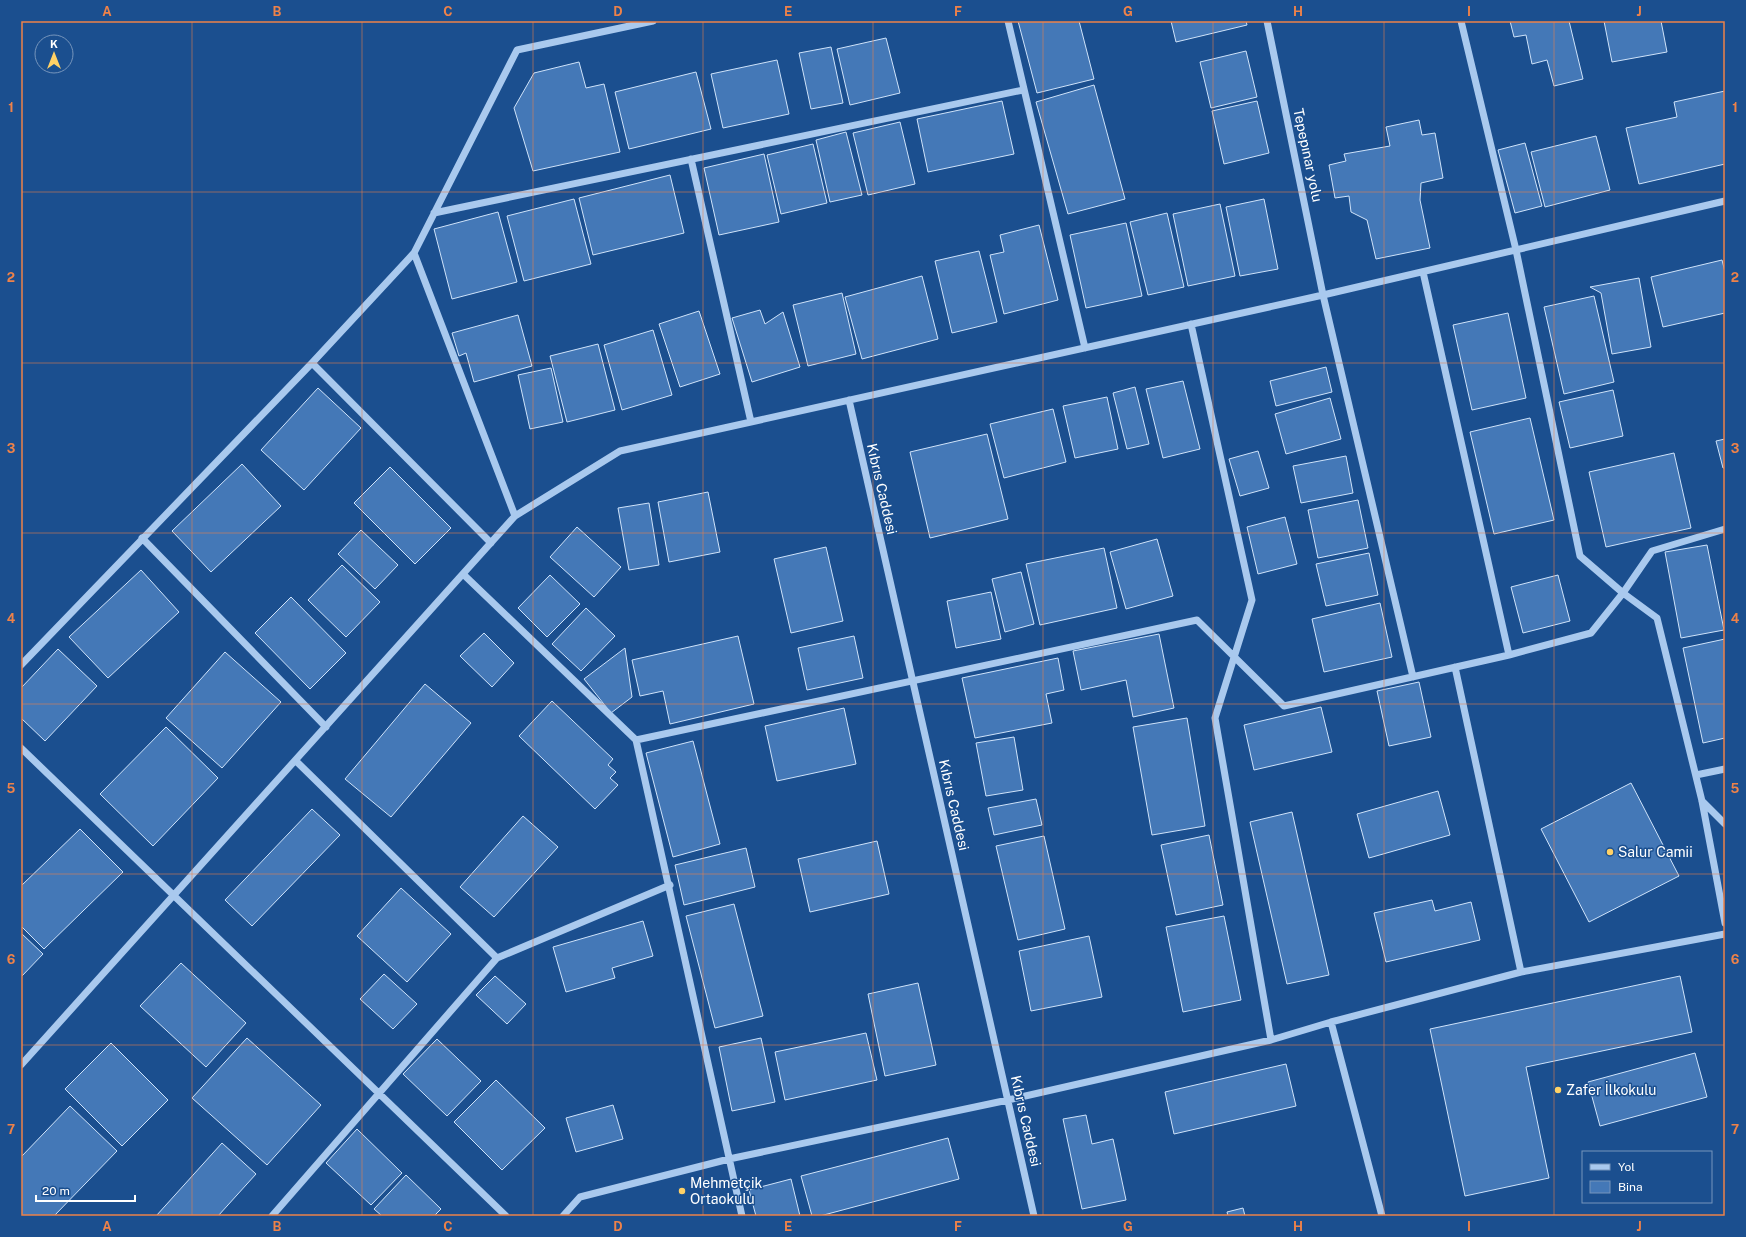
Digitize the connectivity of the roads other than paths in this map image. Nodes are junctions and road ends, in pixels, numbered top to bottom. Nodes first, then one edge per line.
1 (653, 21) edge
2 (1008, 21) edge
3 (1267, 21) edge
4 (1461, 21) edge
5 (1023, 90) junction
6 (691, 159) junction
7 (1725, 201) edge
8 (434, 213) junction
9 (1516, 250) junction
10 (414, 253) junction
11 (1423, 272) junction
12 (1323, 295) junction
13 (1191, 324) junction
14 (1085, 348) junction
15 (312, 363) junction
16 (849, 400) junction
17 (752, 422) junction
18 (515, 516) junction
19 (1725, 528) edge
20 (142, 538) junction
21 (491, 543) junction
22 (463, 574) junction
23 (1623, 593) junction
24 (1509, 655) junction
25 (1234, 656) junction
26 (21, 664) edge
27 (1455, 667) junction
28 (1412, 677) junction
29 (913, 682) junction
30 (326, 727) junction
31 (636, 740) junction
32 (21, 748) edge
33 (296, 761) junction
34 (1725, 769) edge
35 (1696, 775) junction
36 (1702, 801) junction
37 (1725, 824) edge
38 (670, 885) junction
39 (173, 897) junction
40 (1725, 923) edge
41 (1725, 934) edge
42 (497, 958) junction
43 (1521, 972) junction
44 (1331, 1022) junction
45 (1271, 1040) junction
46 (21, 1065) edge
47 (379, 1092) junction
48 (1008, 1100) junction
49 (729, 1159) junction
50 (272, 1216) edge
51 (506, 1216) edge
52 (563, 1216) edge
53 (742, 1216) edge
54 (1034, 1216) edge
55 (1382, 1216) edge

1 - 8 street
2 - 5 street
3 - 12 street, Tepepınar yolu
4 - 9 street
5 - 6 street
5 - 14 street
6 - 8 street
6 - 17 street
7 - 9 street
8 - 10 street
9 - 11 street
9 - 23 street
10 - 15 street
10 - 18 street
11 - 12 street
11 - 24 street
12 - 13 street
12 - 28 street, Tepepınar yolu
13 - 14 street
13 - 25 street
14 - 16 street
15 - 20 street
15 - 21 street
16 - 17 street
16 - 29 street, Kıbrıs Caddesi
17 - 18 street
18 - 21 street
19 - 23 street
20 - 26 street
20 - 30 street
21 - 22 street
22 - 30 street
22 - 31 street
23 - 24 street
23 - 35 street
24 - 27 street
25 - 28 street
25 - 29 street
25 - 45 street
27 - 28 street
27 - 43 street
29 - 31 street
29 - 48 street, Kıbrıs Caddesi
30 - 33 street
31 - 38 street
32 - 39 street
33 - 39 street
33 - 42 street
34 - 35 street
35 - 36 street
36 - 37 street
36 - 40 street
38 - 42 street
38 - 49 street
39 - 46 street
39 - 47 street
41 - 43 street
42 - 47 street
43 - 44 street
44 - 45 street
44 - 55 street
45 - 48 street
47 - 50 street
47 - 51 street
48 - 49 street
48 - 54 street, Kıbrıs Caddesi
49 - 52 street
49 - 53 street

